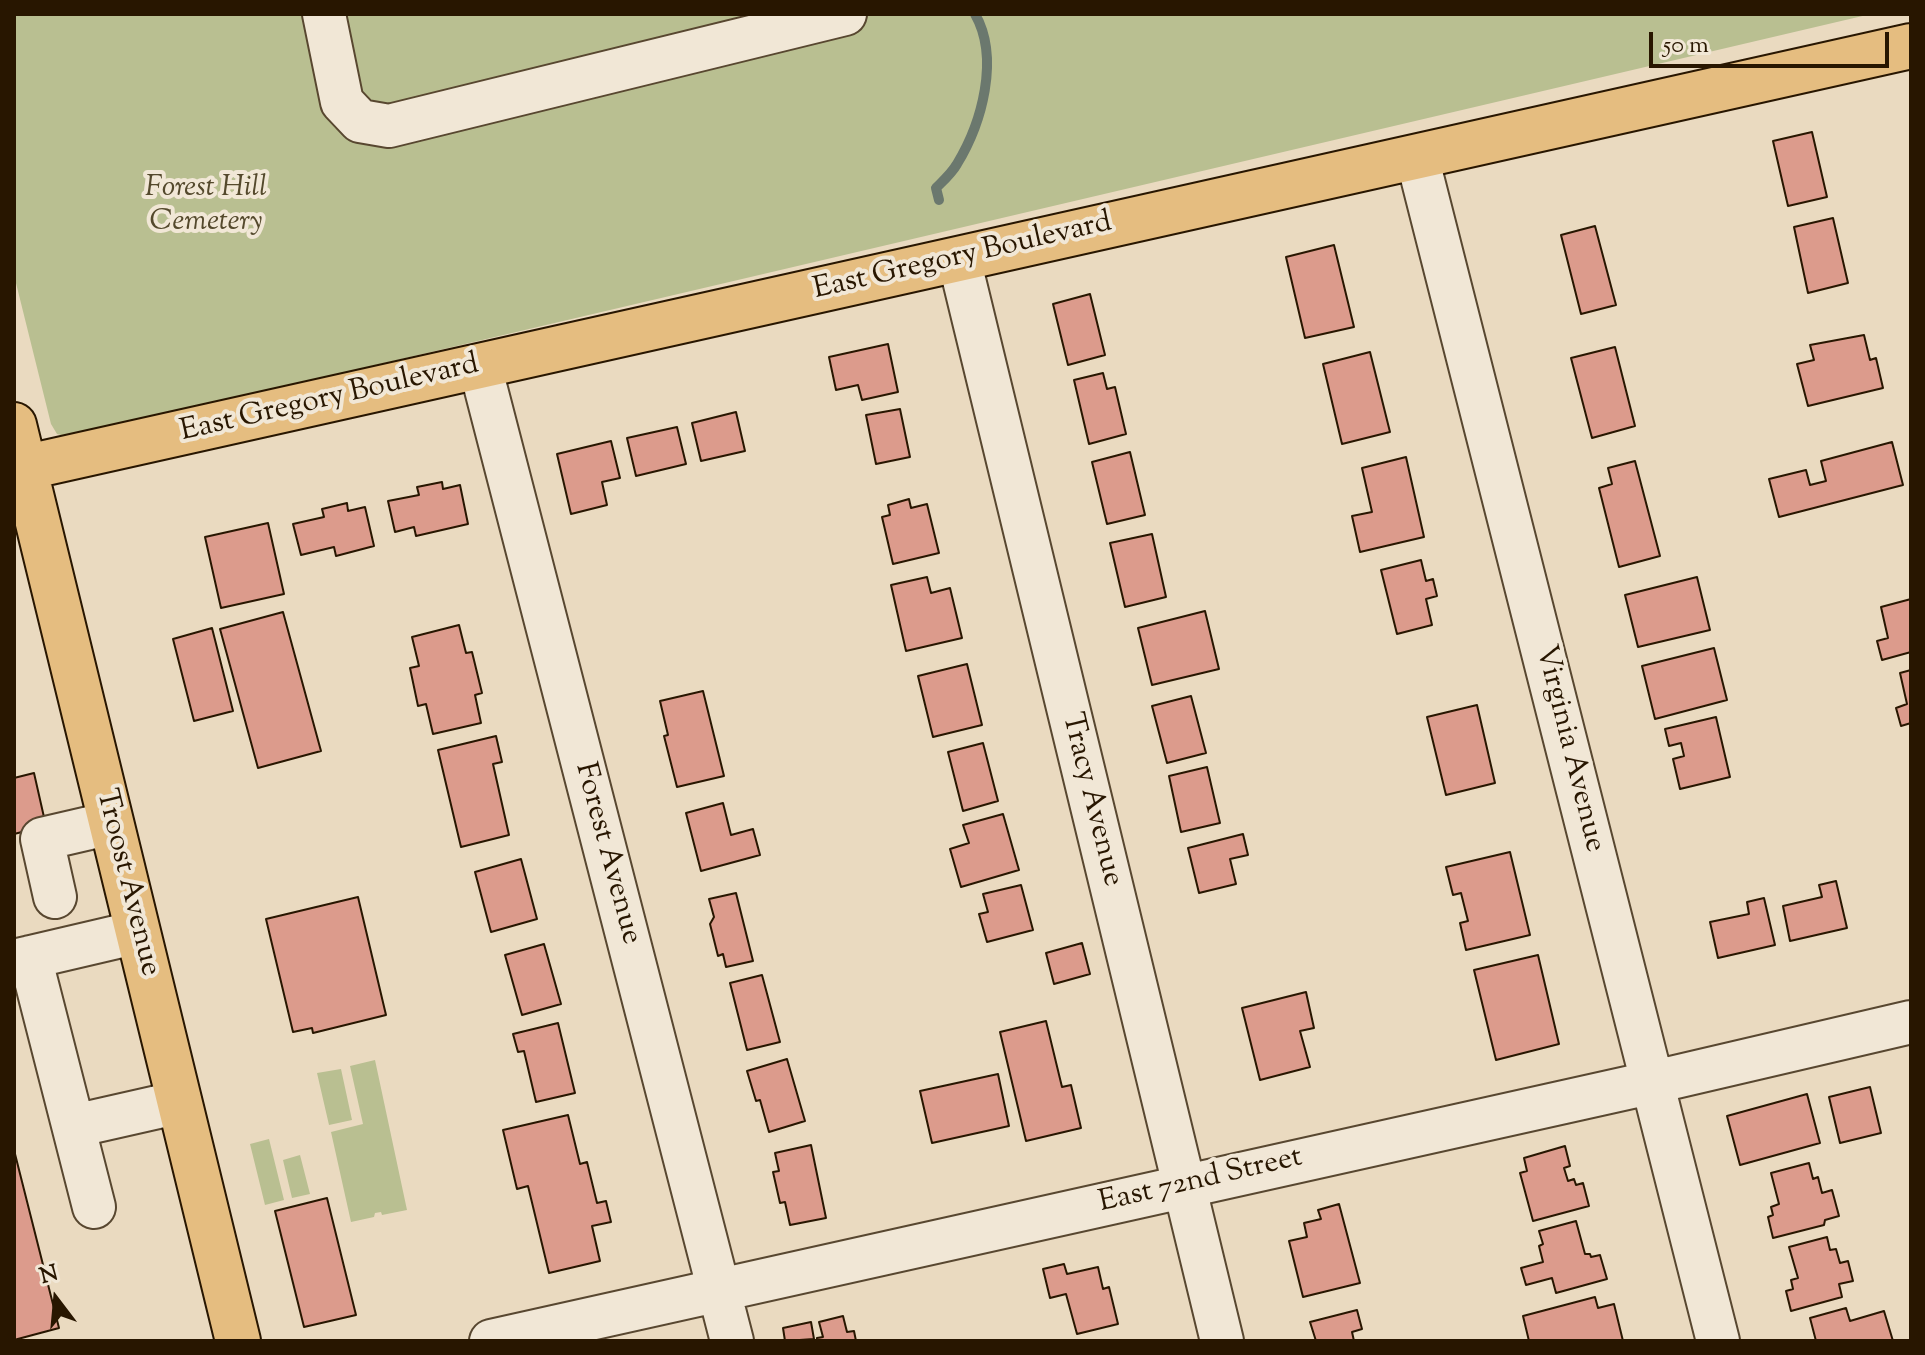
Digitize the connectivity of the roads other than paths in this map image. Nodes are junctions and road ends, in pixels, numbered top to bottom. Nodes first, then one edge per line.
1 (324, 14) edge
2 (845, 14) edge
3 (1909, 53) edge
4 (1417, 157) junction
5 (959, 259) junction
6 (480, 366) junction
7 (14, 425) edge
8 (19, 469) edge
9 (111, 823) junction
10 (28, 843) edge
11 (55, 897) dead end
12 (138, 932) junction
13 (22, 959) edge
14 (1911, 1022) edge
15 (1654, 1082) junction
16 (180, 1102) junction
17 (74, 1126) junction
18 (1184, 1186) junction
19 (94, 1207) dead end
20 (719, 1290) junction
21 (238, 1341) edge
22 (491, 1341) edge
23 (732, 1341) edge
24 (1222, 1341) edge
25 (1718, 1341) edge

1 - 2 street
3 - 4 main road, East Gregory Boulevard
4 - 5 main road, East Gregory Boulevard
4 - 15 street, Virginia Avenue
5 - 6 main road, East Gregory Boulevard
5 - 18 street, Tracy Avenue
6 - 8 main road, East Gregory Boulevard
6 - 20 street, Forest Avenue
7 - 8 main road, Troost Avenue
8 - 9 main road, Troost Avenue
9 - 10 street
9 - 12 main road, Troost Avenue
10 - 11 street
12 - 13 street
12 - 16 main road, Troost Avenue
13 - 17 street
14 - 15 street, East 72nd Street
15 - 18 street, East 72nd Street
15 - 25 street, Virginia Avenue
16 - 17 street
16 - 21 main road, Troost Avenue
17 - 19 street
18 - 20 street, East 72nd Street
18 - 24 street, Tracy Avenue
20 - 22 street, East 72nd Street
20 - 23 street, Forest Avenue

